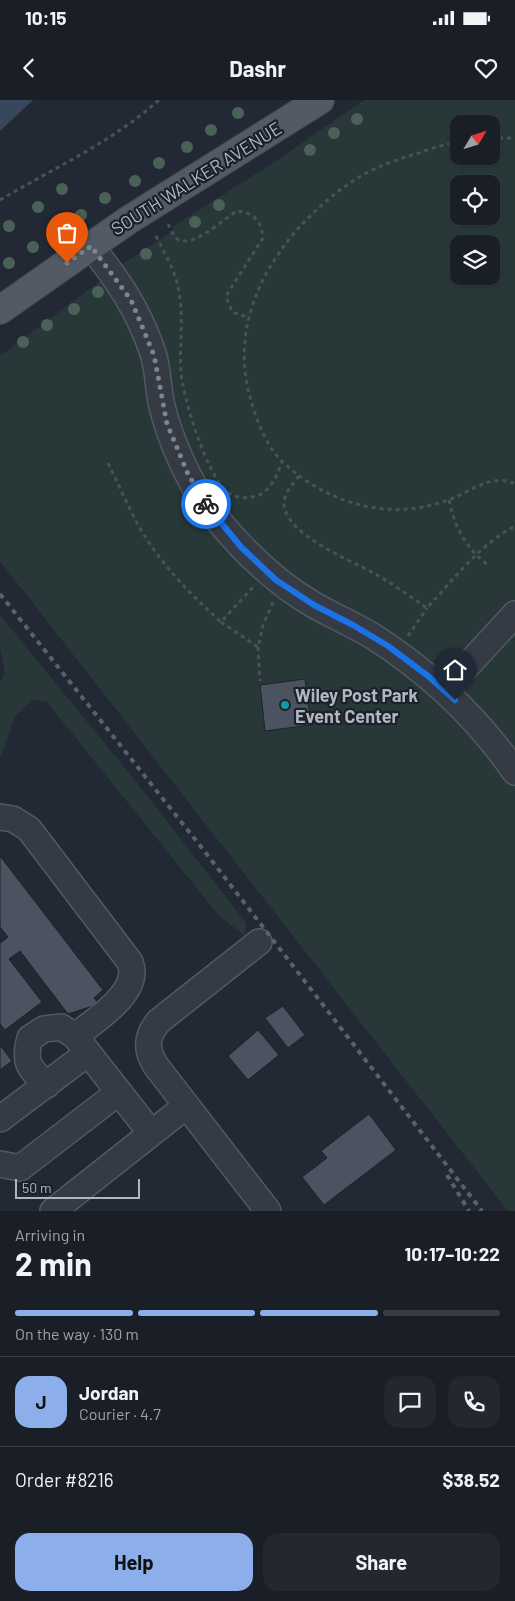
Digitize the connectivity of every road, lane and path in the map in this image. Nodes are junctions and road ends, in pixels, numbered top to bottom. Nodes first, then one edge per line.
1 (159, 100) edge
2 (320, 100) edge
3 (500, 138) edge
4 (515, 138) edge
5 (450, 143) edge
6 (0, 200) edge
7 (168, 224) dead end
8 (156, 236) dead end
9 (91, 246) junction
10 (0, 310) edge
11 (247, 317) junction
12 (282, 462) junction
13 (299, 476) junction
14 (515, 484) edge
15 (449, 500) junction
16 (515, 526) edge
17 (476, 555) junction
18 (489, 566) dead end
19 (279, 593) dead end
20 (515, 614) edge
21 (220, 622) dead end
22 (258, 647) junction
23 (260, 681) dead end
24 (445, 690) junction
25 (515, 772) edge
26 (0, 817) edge
27 (259, 942) dead end
28 (82, 1045) junction
29 (47, 1085) junction
30 (119, 1092) junction
31 (186, 1106) junction
32 (0, 1119) edge
33 (151, 1133) junction
34 (0, 1164) edge
35 (53, 1211) edge
36 (268, 1211) edge

1 - 6 path
2 - 9 main road, SOUTH WALKER AVENUE
3 - 4 path
5 - 11 path
7 - 11 path
8 - 12 path
9 - 10 main road, SOUTH WALKER AVENUE
9 - 24 street
11 - 12 path
12 - 13 path
13 - 15 path
13 - 17 path
14 - 15 path
15 - 17 path
16 - 17 path
17 - 18 path
19 - 22 path
20 - 24 street
21 - 22 path
22 - 23 path
24 - 25 street
26 - 28 street
27 - 31 street
28 - 29 street
28 - 29 street
28 - 30 street
29 - 32 street
30 - 33 street
30 - 34 street
31 - 33 street
31 - 36 street
33 - 35 street

